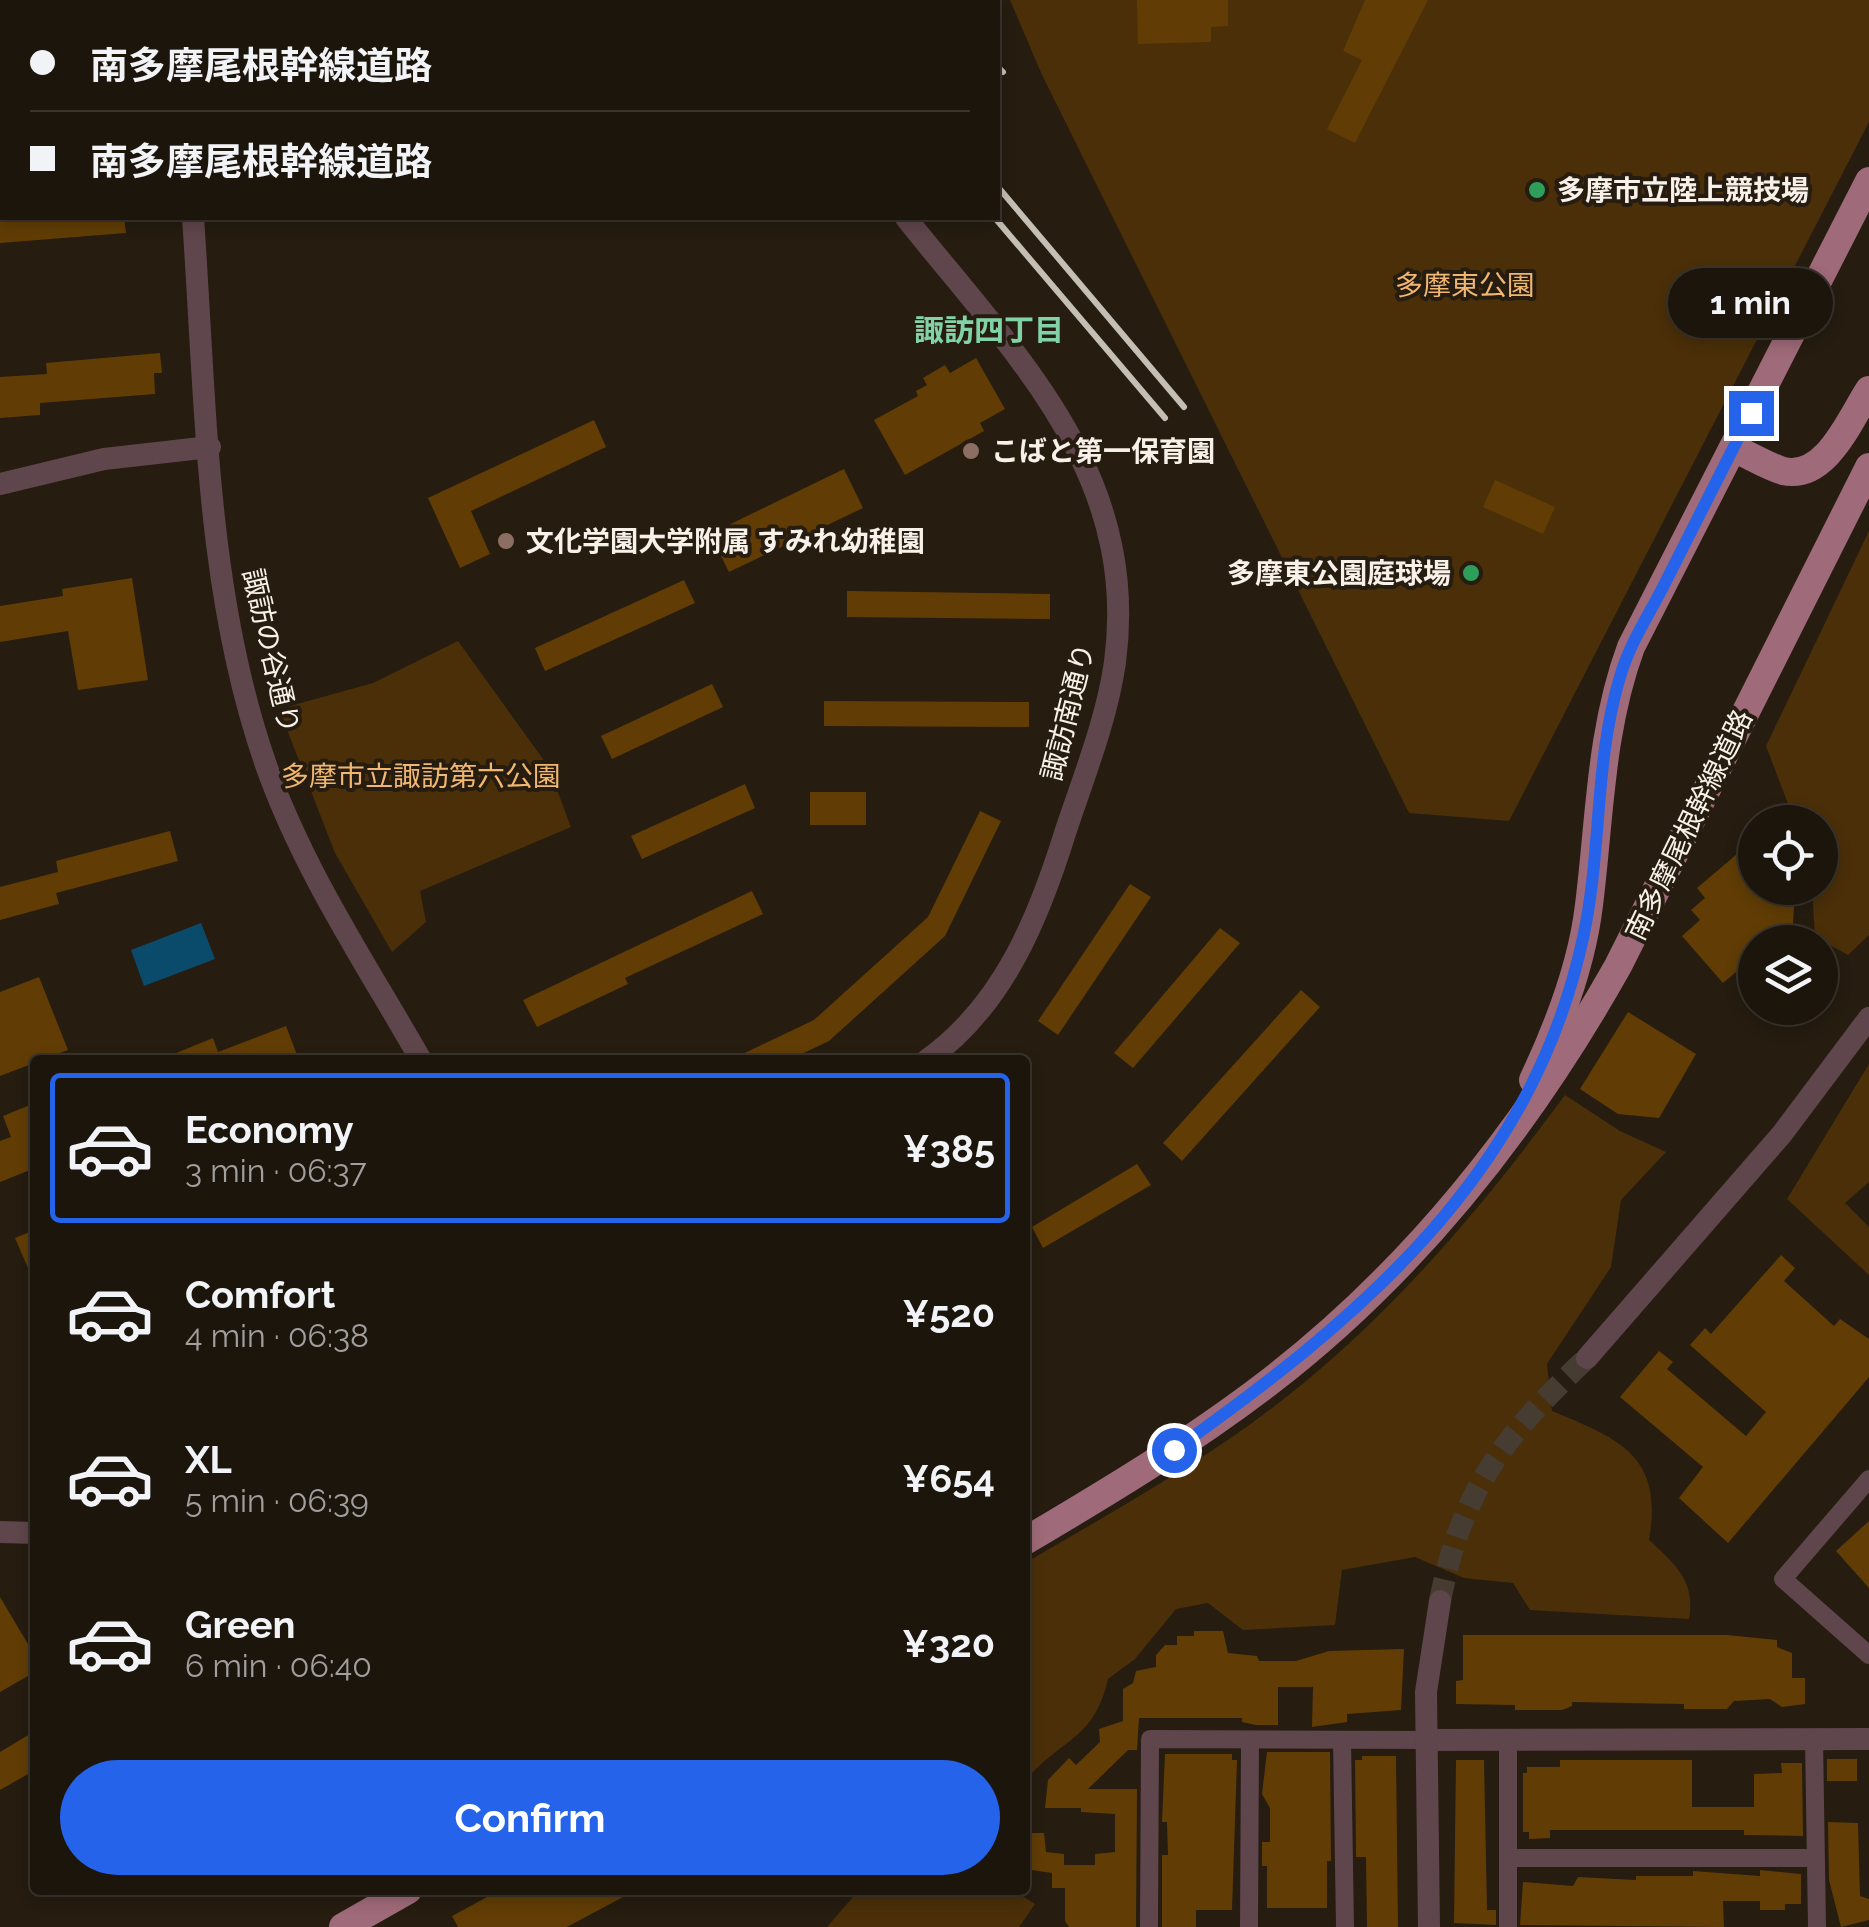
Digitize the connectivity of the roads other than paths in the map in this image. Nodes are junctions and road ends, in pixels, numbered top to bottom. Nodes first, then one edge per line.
1 (1869, 181) edge
2 (192, 220) edge
3 (908, 220) edge
4 (1869, 390) edge
5 (210, 447) junction
6 (1733, 448) junction
7 (1869, 467) edge
8 (0, 484) edge
9 (1869, 1018) edge
10 (418, 1055) edge
11 (932, 1055) edge
12 (1485, 1169) junction
13 (1587, 1358) tunnel mouth
14 (1869, 1480) edge
15 (0, 1532) edge
16 (30, 1533) edge
17 (1030, 1537) edge
18 (1440, 1601) tunnel mouth
19 (1869, 1655) edge
20 (1814, 1739) junction
21 (1869, 1739) edge
22 (1250, 1740) junction
23 (1342, 1740) junction
24 (1425, 1740) junction
25 (1508, 1741) junction
26 (1508, 1858) junction
27 (1813, 1858) junction
28 (399, 1895) edge
29 (343, 1927) edge
30 (1149, 1927) edge
31 (1249, 1927) edge
32 (1344, 1927) edge
33 (1428, 1927) edge
34 (1508, 1927) edge
35 (1817, 1927) edge

1 - 6 main road, 南多摩尾根幹線道路
2 - 5 street, 諏訪の谷通り
3 - 11 street, 諏訪南通り
4 - 6 main road
5 - 8 street
5 - 10 street, 諏訪の谷通り
6 - 12 main road, 南多摩尾根幹線道路
7 - 12 main road, 南多摩尾根幹線道路
9 - 13 street
12 - 17 main road, 南多摩尾根幹線道路
14 - 19 street
15 - 16 street
18 - 24 street
20 - 21 street
20 - 25 street
20 - 27 street
22 - 23 street
22 - 30 street
22 - 31 street
23 - 24 street
23 - 32 street
24 - 25 street
24 - 33 street
25 - 26 street
26 - 27 street
26 - 34 street
27 - 35 street
28 - 29 main road

